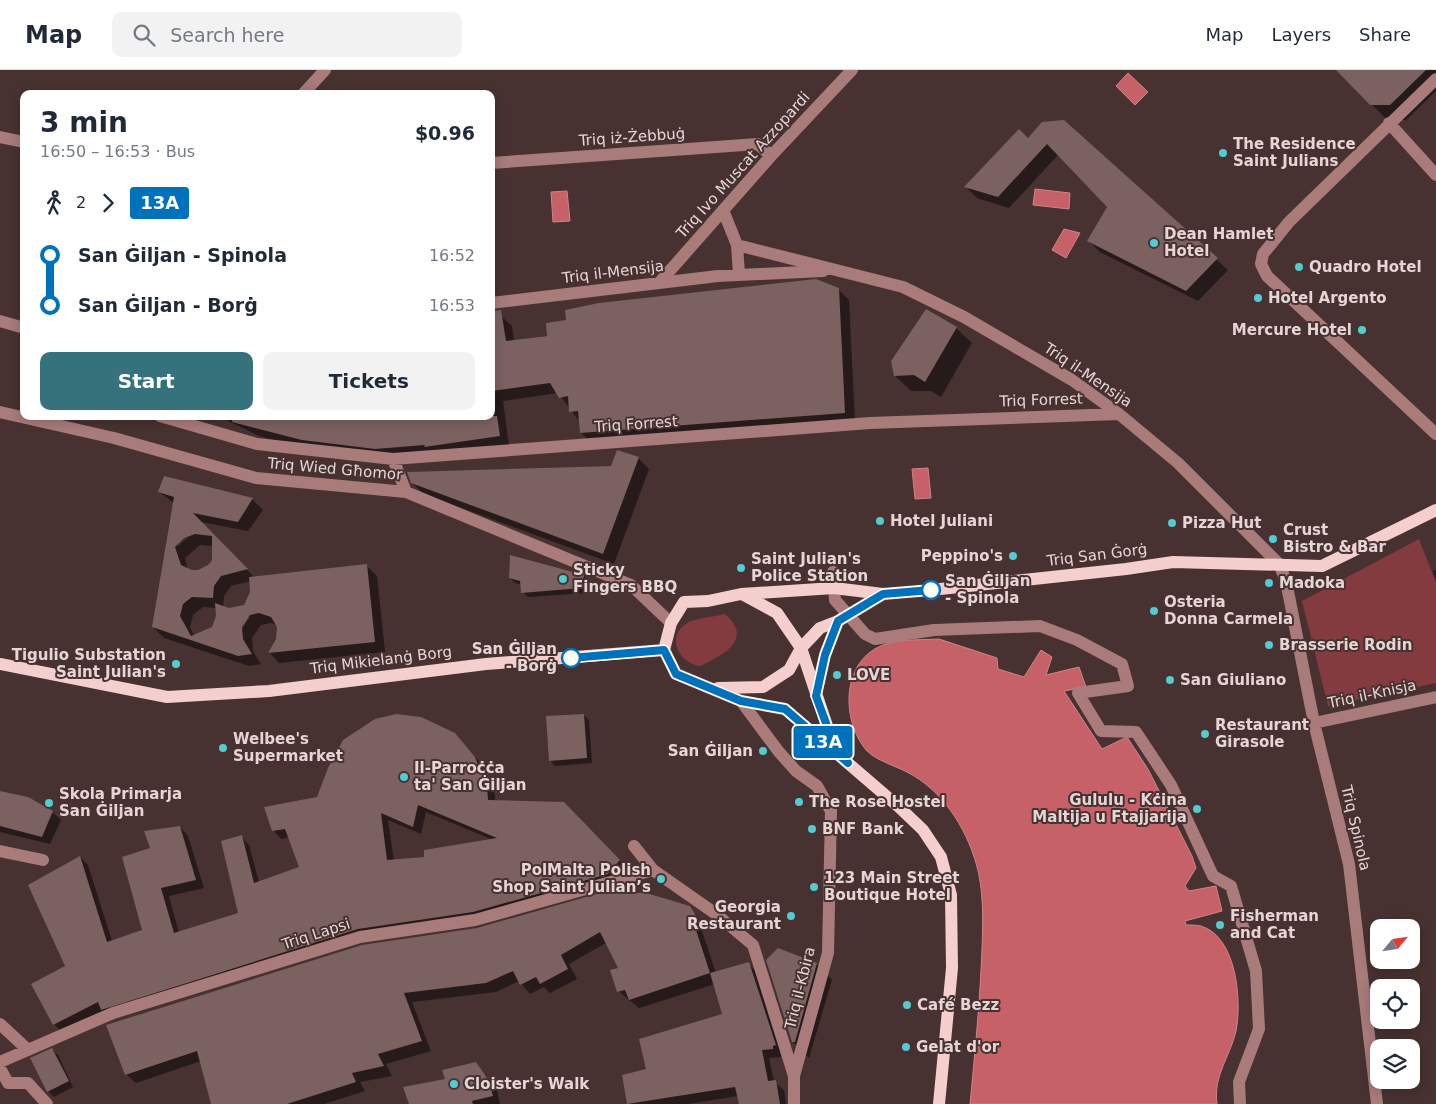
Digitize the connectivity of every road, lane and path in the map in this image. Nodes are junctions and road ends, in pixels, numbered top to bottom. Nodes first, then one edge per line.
1 (325, 70) edge
2 (852, 70) edge
3 (1436, 79) edge
4 (306, 90) edge
5 (1389, 123) junction
6 (0, 137) edge
7 (20, 141) edge
8 (771, 156) junction
9 (495, 163) edge
10 (1436, 175) edge
11 (724, 210) junction
12 (737, 245) junction
13 (840, 271) junction
14 (739, 274) junction
15 (659, 283) junction
16 (495, 303) edge
17 (0, 322) edge
18 (20, 327) edge
19 (0, 412) edge
20 (1119, 414) junction
21 (20, 417) edge
22 (35, 420) edge
23 (174, 420) edge
24 (1436, 434) edge
25 (393, 459) junction
26 (406, 492) junction
27 (1436, 510) edge
28 (1279, 564) junction
29 (833, 572) dead end
30 (834, 588) junction
31 (741, 594) junction
32 (883, 594) junction
33 (843, 618) junction
34 (671, 623) junction
35 (801, 648) junction
36 (664, 650) junction
37 (0, 664) edge
38 (715, 688) junction
39 (816, 696) junction
40 (1436, 697) edge
41 (741, 701) junction
42 (1314, 723) junction
43 (848, 763) junction
44 (634, 846) dead end
45 (0, 851) edge
46 (43, 860) dead end
47 (653, 870) junction
48 (0, 1024) edge
49 (28, 1050) junction
50 (0, 1062) edge
51 (0, 1068) edge
52 (794, 1076) junction
53 (47, 1104) edge
54 (794, 1104) edge
55 (939, 1104) edge
56 (1240, 1104) edge
57 (1377, 1104) edge

1 - 4 street
2 - 8 street, Triq Ivo Muscat Azzopardi
3 - 5 street
5 - 10 street
5 - 24 street
6 - 7 street
8 - 9 street, Triq iż-Żebbuġ
8 - 11 street, Triq Ivo Muscat Azzopardi
11 - 12 street
11 - 15 street, Triq Ivo Muscat Azzopardi
12 - 13 street, Triq il-Mensija
12 - 14 street
13 - 14 street, Triq il-Mensija
13 - 20 street, Triq il-Mensija
14 - 15 street, Triq il-Mensija
15 - 16 street, Triq il-Mensija
17 - 18 street
19 - 21 street, Triq Wied Għomor
20 - 25 street, Triq Forrest
20 - 28 street, Triq il-Mensija
22 - 26 street, Triq Wied Għomor
23 - 25 street, Triq Forrest
25 - 26 street
26 - 34 street, Triq Wied Għomor
27 - 28 main road, Triq San Ġorġ
28 - 32 main road, Triq San Ġorġ
28 - 42 street, Triq Spinola
29 - 30 street
30 - 31 main road, Triq San Ġorġ
30 - 32 main road, Triq San Ġorġ
30 - 33 street
31 - 34 main road, Triq San Ġorġ
31 - 35 main road
32 - 33 main road
33 - 35 main road
33 - 39 main road
33 - 56 street
34 - 36 main road, Triq San Ġorġ
35 - 38 main road
35 - 39 main road
36 - 37 main road, Triq Mikielanġ Borg
36 - 38 main road
38 - 41 main road
39 - 43 main road
40 - 42 street, Triq il-Knisja
41 - 43 main road
41 - 52 street, Triq il-Kbira
42 - 57 street, Triq Spinola
43 - 55 main road
44 - 47 street
45 - 46 street
47 - 49 street, Triq Lapsi
47 - 52 street
48 - 49 street
49 - 50 street, Triq Lapsi
51 - 53 street
52 - 54 street, Triq il-Kbira

